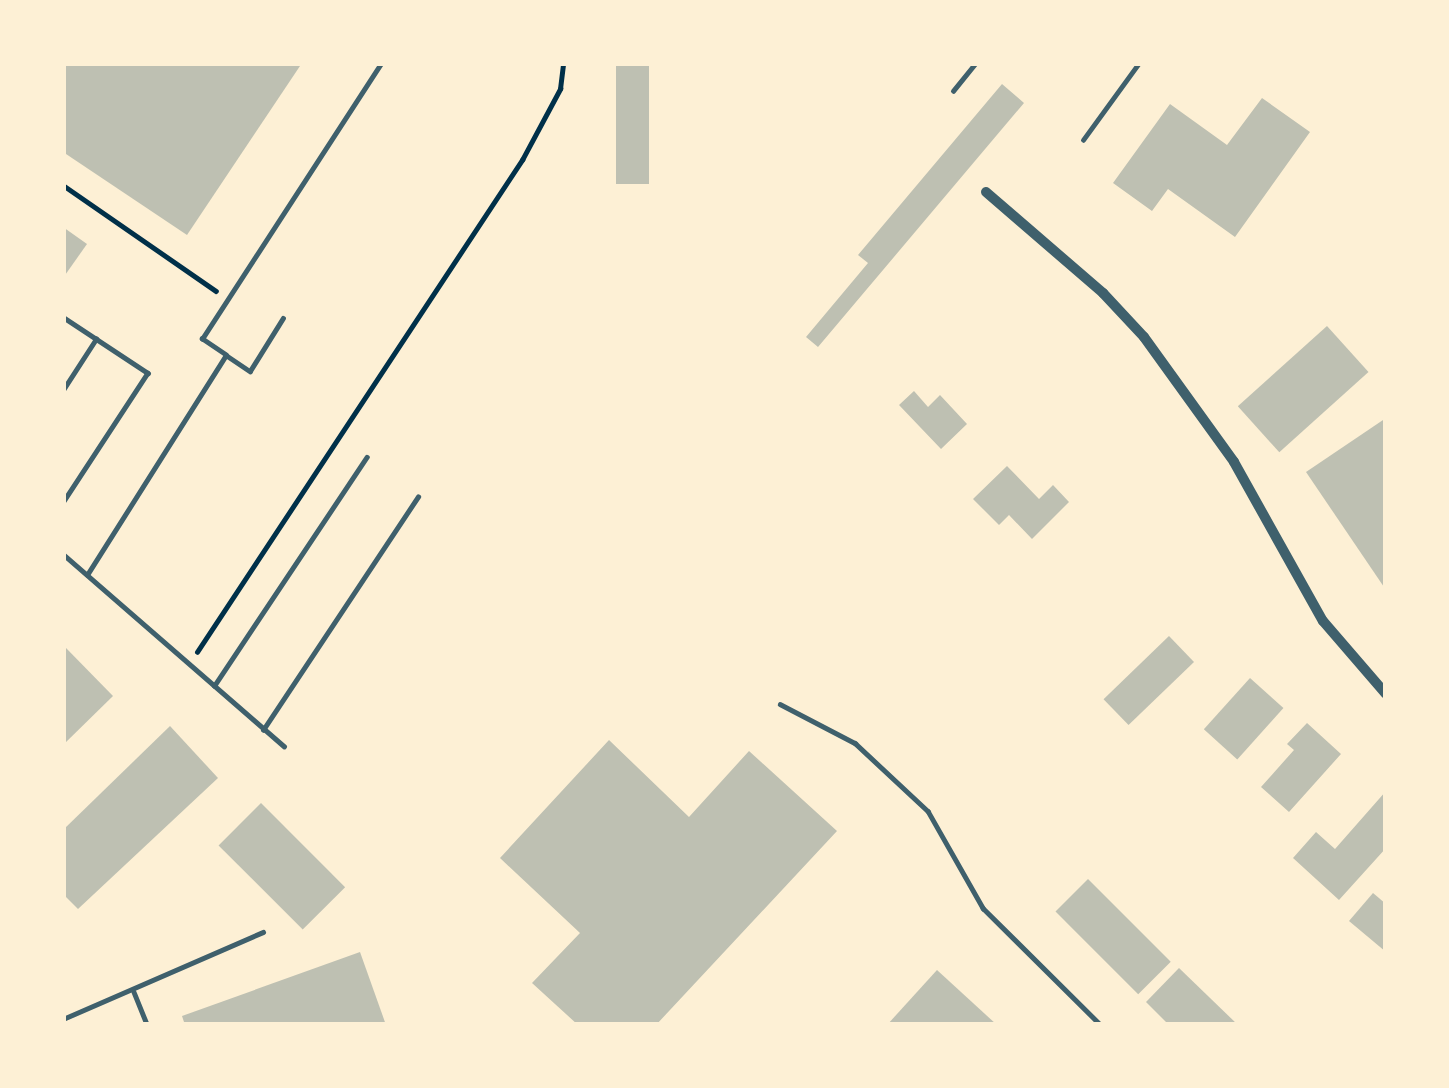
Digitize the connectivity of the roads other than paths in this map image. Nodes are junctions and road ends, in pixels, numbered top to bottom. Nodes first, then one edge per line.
1 (381, 63) edge
2 (976, 63) edge
3 (1139, 63) edge
4 (953, 91) dead end
5 (1083, 140) dead end
6 (986, 192) dead end
7 (63, 317) edge
8 (284, 318) dead end
9 (96, 339) junction
10 (226, 355) junction
11 (63, 390) edge
12 (367, 457) dead end
13 (418, 496) dead end
14 (63, 503) edge
15 (63, 554) edge
16 (87, 575) junction
17 (214, 686) junction
18 (1386, 694) edge
19 (780, 704) dead end
20 (263, 730) junction
21 (284, 746) dead end
22 (262, 932) dead end
23 (134, 992) junction
24 (63, 1019) edge
25 (147, 1025) edge
26 (1100, 1025) edge

1 - 10 lane
2 - 4 lane
3 - 5 lane
6 - 18 street
7 - 9 lane
8 - 10 lane
9 - 11 lane
9 - 14 lane
10 - 16 lane
12 - 17 lane
13 - 20 lane
15 - 16 lane
16 - 17 lane
17 - 20 lane
19 - 26 lane
20 - 21 lane
22 - 23 lane
23 - 24 lane
23 - 25 lane

